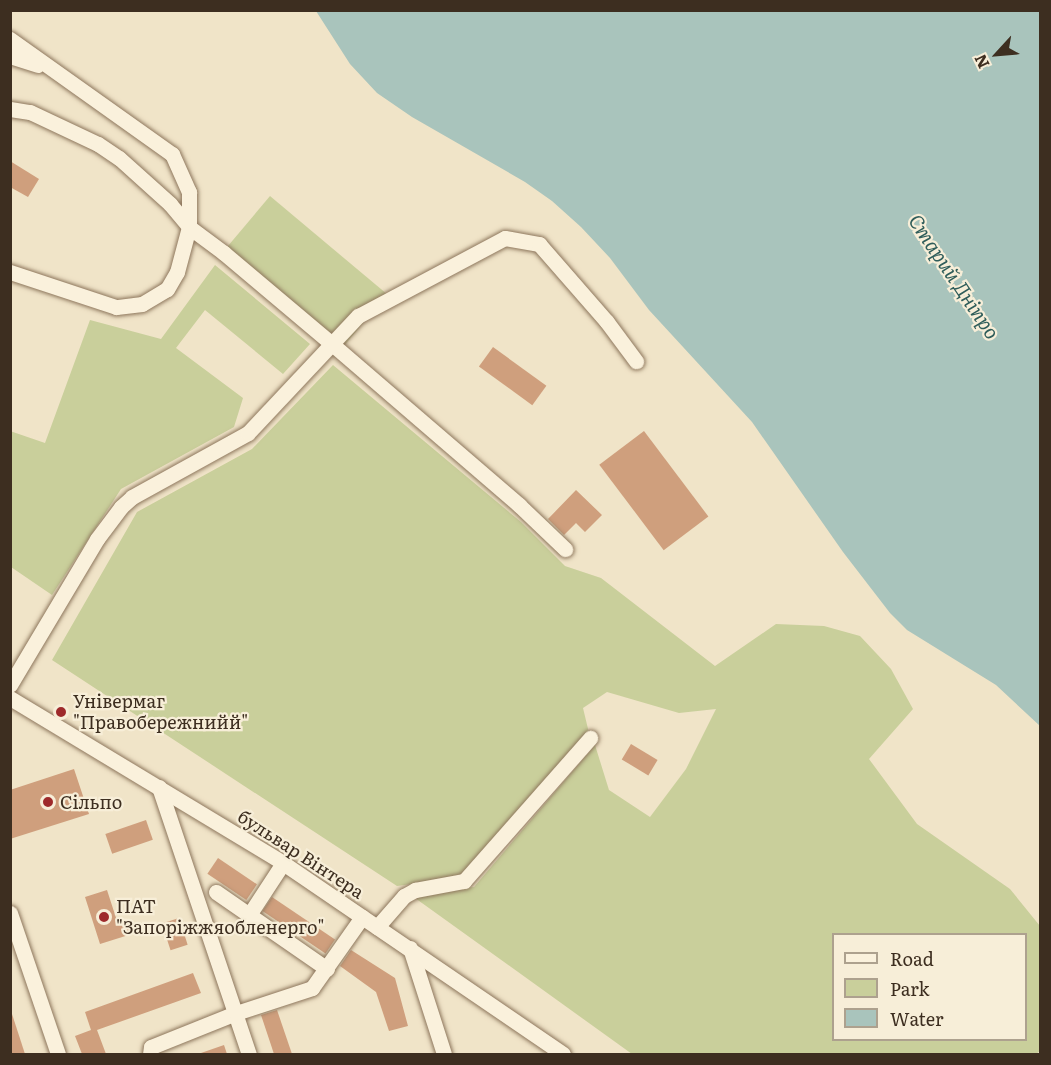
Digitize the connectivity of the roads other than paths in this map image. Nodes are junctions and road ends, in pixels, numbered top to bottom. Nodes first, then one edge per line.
1 (10, 39) edge
2 (10, 56) edge
3 (52, 69) junction
4 (10, 109) edge
5 (189, 227) junction
6 (10, 272) edge
7 (332, 344) junction
8 (636, 361) dead end
9 (565, 549) dead end
10 (10, 685) edge
11 (10, 698) edge
12 (590, 738) dead end
13 (159, 787) junction
14 (283, 863) junction
15 (216, 892) dead end
16 (10, 913) edge
17 (249, 915) junction
18 (362, 917) junction
19 (377, 927) junction
20 (410, 948) junction
21 (327, 969) junction
22 (236, 1013) junction
23 (58, 1054) edge
24 (150, 1054) edge
25 (249, 1054) edge
26 (444, 1054) edge
27 (563, 1054) edge

1 - 3 street
2 - 3 street
3 - 5 street
4 - 5 street
5 - 6 street
5 - 7 street
7 - 8 street
7 - 9 street
7 - 10 street
11 - 13 street, бульвар Вінтера
12 - 19 street
13 - 14 street, бульвар Вінтера
13 - 22 street
14 - 17 street
14 - 18 street, бульвар Вінтера
15 - 17 street
16 - 23 street
17 - 21 street
18 - 19 street, бульвар Вінтера
18 - 21 street
19 - 20 street, бульвар Вінтера
20 - 26 street
20 - 27 street, бульвар Вінтера
21 - 22 street
22 - 24 street
22 - 25 street

